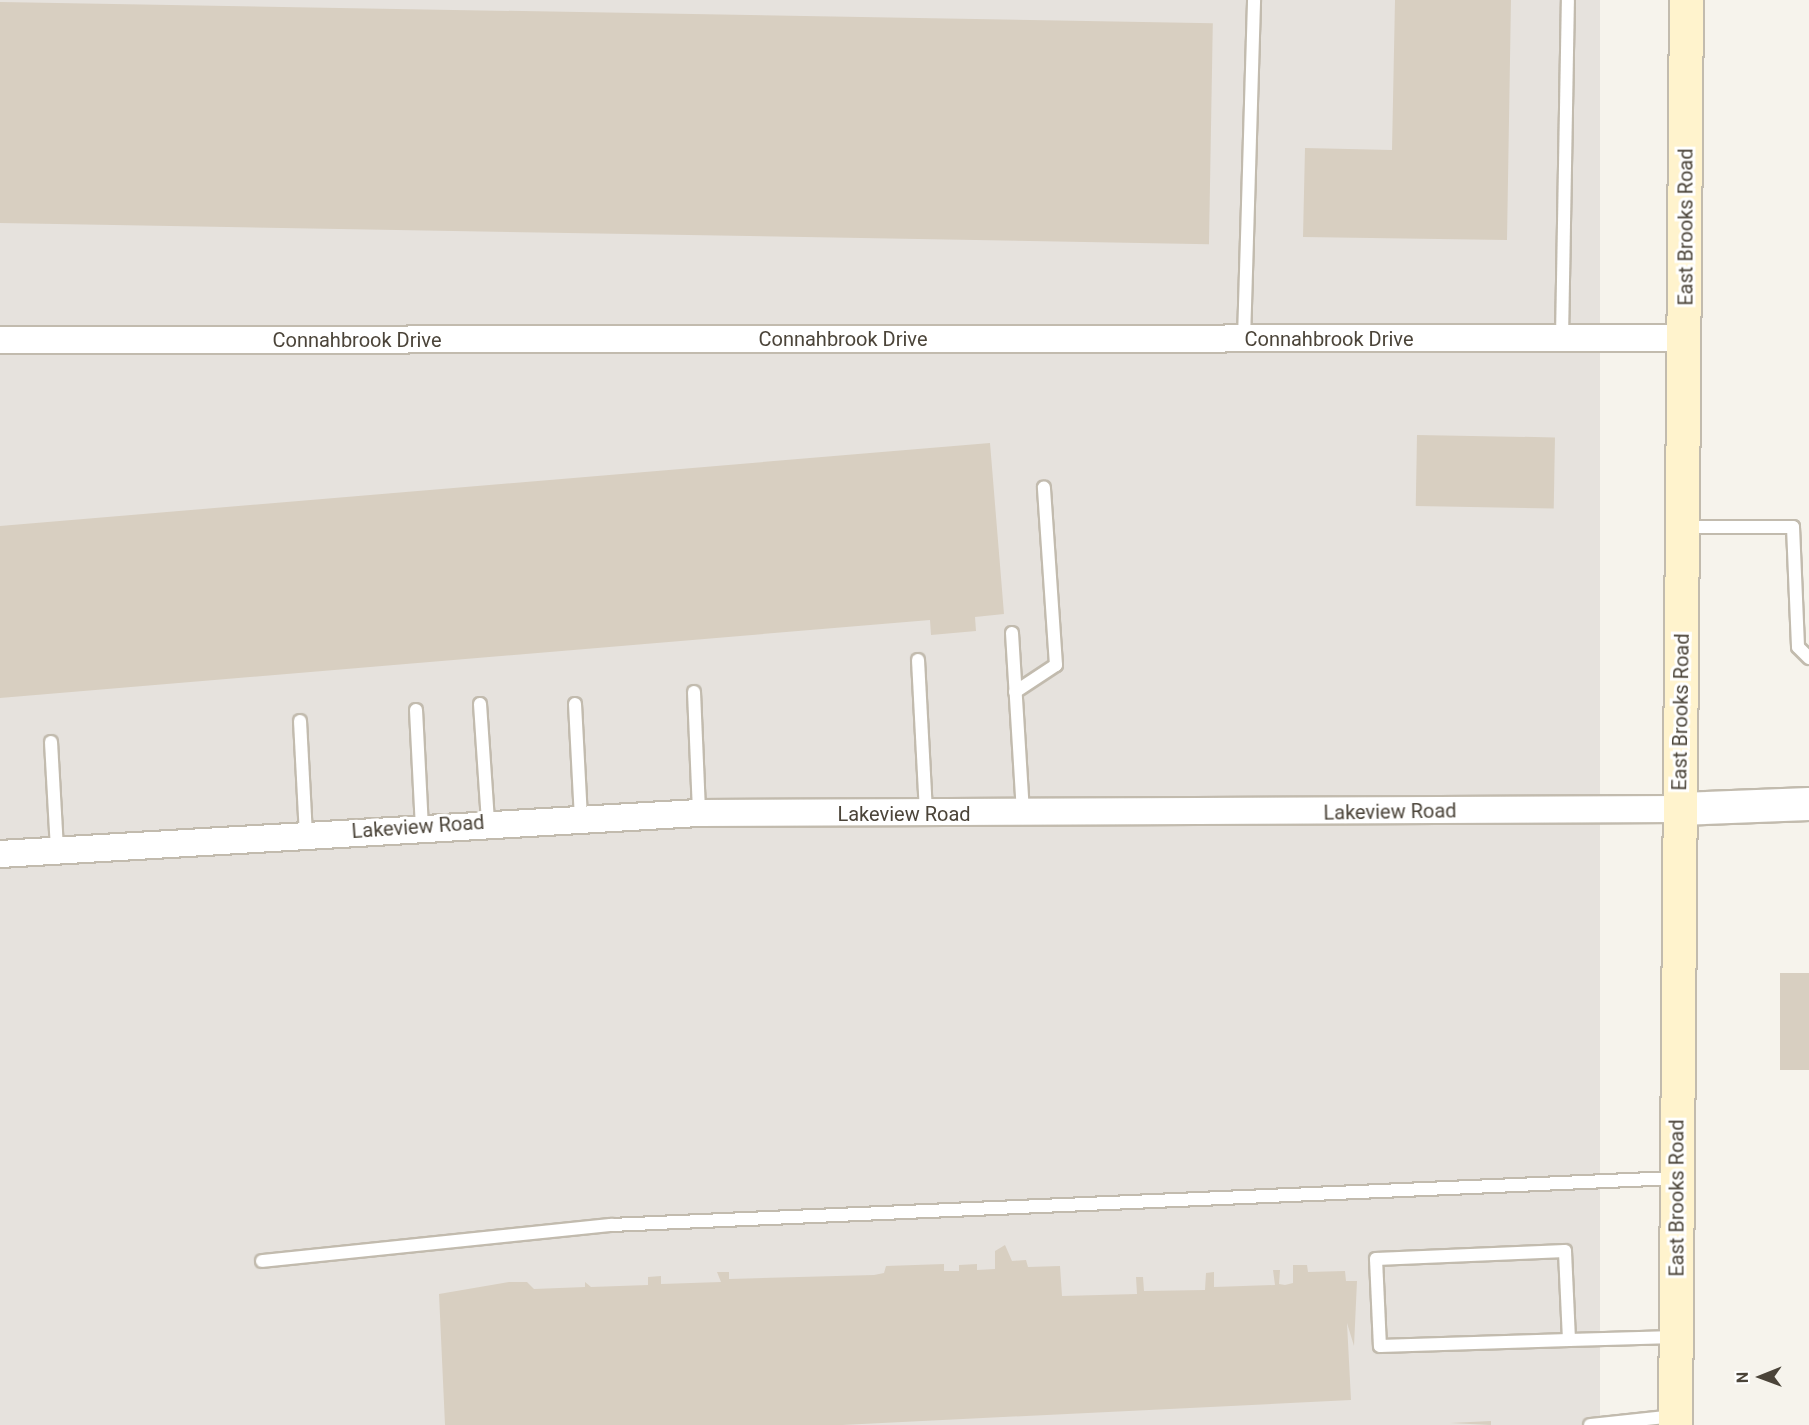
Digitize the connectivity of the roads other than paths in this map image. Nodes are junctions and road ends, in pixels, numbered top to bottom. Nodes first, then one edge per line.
1 (1254, 0) edge
2 (1568, 0) edge
3 (1686, 0) edge
4 (1562, 338) junction
5 (1686, 338) junction
6 (1244, 339) junction
7 (0, 340) edge
8 (1044, 487) dead end
9 (1684, 527) junction
10 (1012, 633) dead end
11 (1809, 658) edge
12 (918, 660) dead end
13 (694, 692) dead end
14 (1015, 692) junction
15 (480, 704) dead end
16 (575, 704) dead end
17 (416, 710) dead end
18 (300, 721) dead end
19 (51, 742) dead end
20 (1809, 804) edge
21 (1680, 809) junction
22 (699, 813) junction
23 (926, 813) junction
24 (1023, 815) junction
25 (581, 818) junction
26 (488, 822) junction
27 (422, 827) junction
28 (306, 834) junction
29 (57, 849) junction
30 (0, 854) edge
31 (1678, 1178) junction
32 (262, 1261) dead end
33 (1676, 1337) junction
34 (1569, 1340) junction
35 (1675, 1421) edge
36 (1590, 1425) edge

1 - 6 lane
2 - 4 lane
3 - 5 main road, East Brooks Road
4 - 5 street, Connahbrook Drive
4 - 6 street, Connahbrook Drive
5 - 9 main road, East Brooks Road
6 - 7 street, Connahbrook Drive
8 - 14 lane
9 - 11 lane
9 - 21 main road, East Brooks Road
10 - 14 lane
12 - 23 lane
13 - 22 lane
14 - 24 lane
15 - 26 lane
16 - 25 lane
17 - 27 lane
18 - 28 lane
19 - 29 lane
20 - 21 street, Lakeview Road
21 - 24 street, Lakeview Road
21 - 31 main road, East Brooks Road
22 - 23 street, Lakeview Road
22 - 25 street, Lakeview Road
23 - 24 street, Lakeview Road
25 - 26 street, Lakeview Road
26 - 27 street, Lakeview Road
27 - 28 street, Lakeview Road
28 - 29 street, Lakeview Road
29 - 30 street, Lakeview Road
31 - 32 lane
31 - 33 main road, East Brooks Road
33 - 34 lane
33 - 35 main road, East Brooks Road
34 - 34 lane
35 - 36 lane

